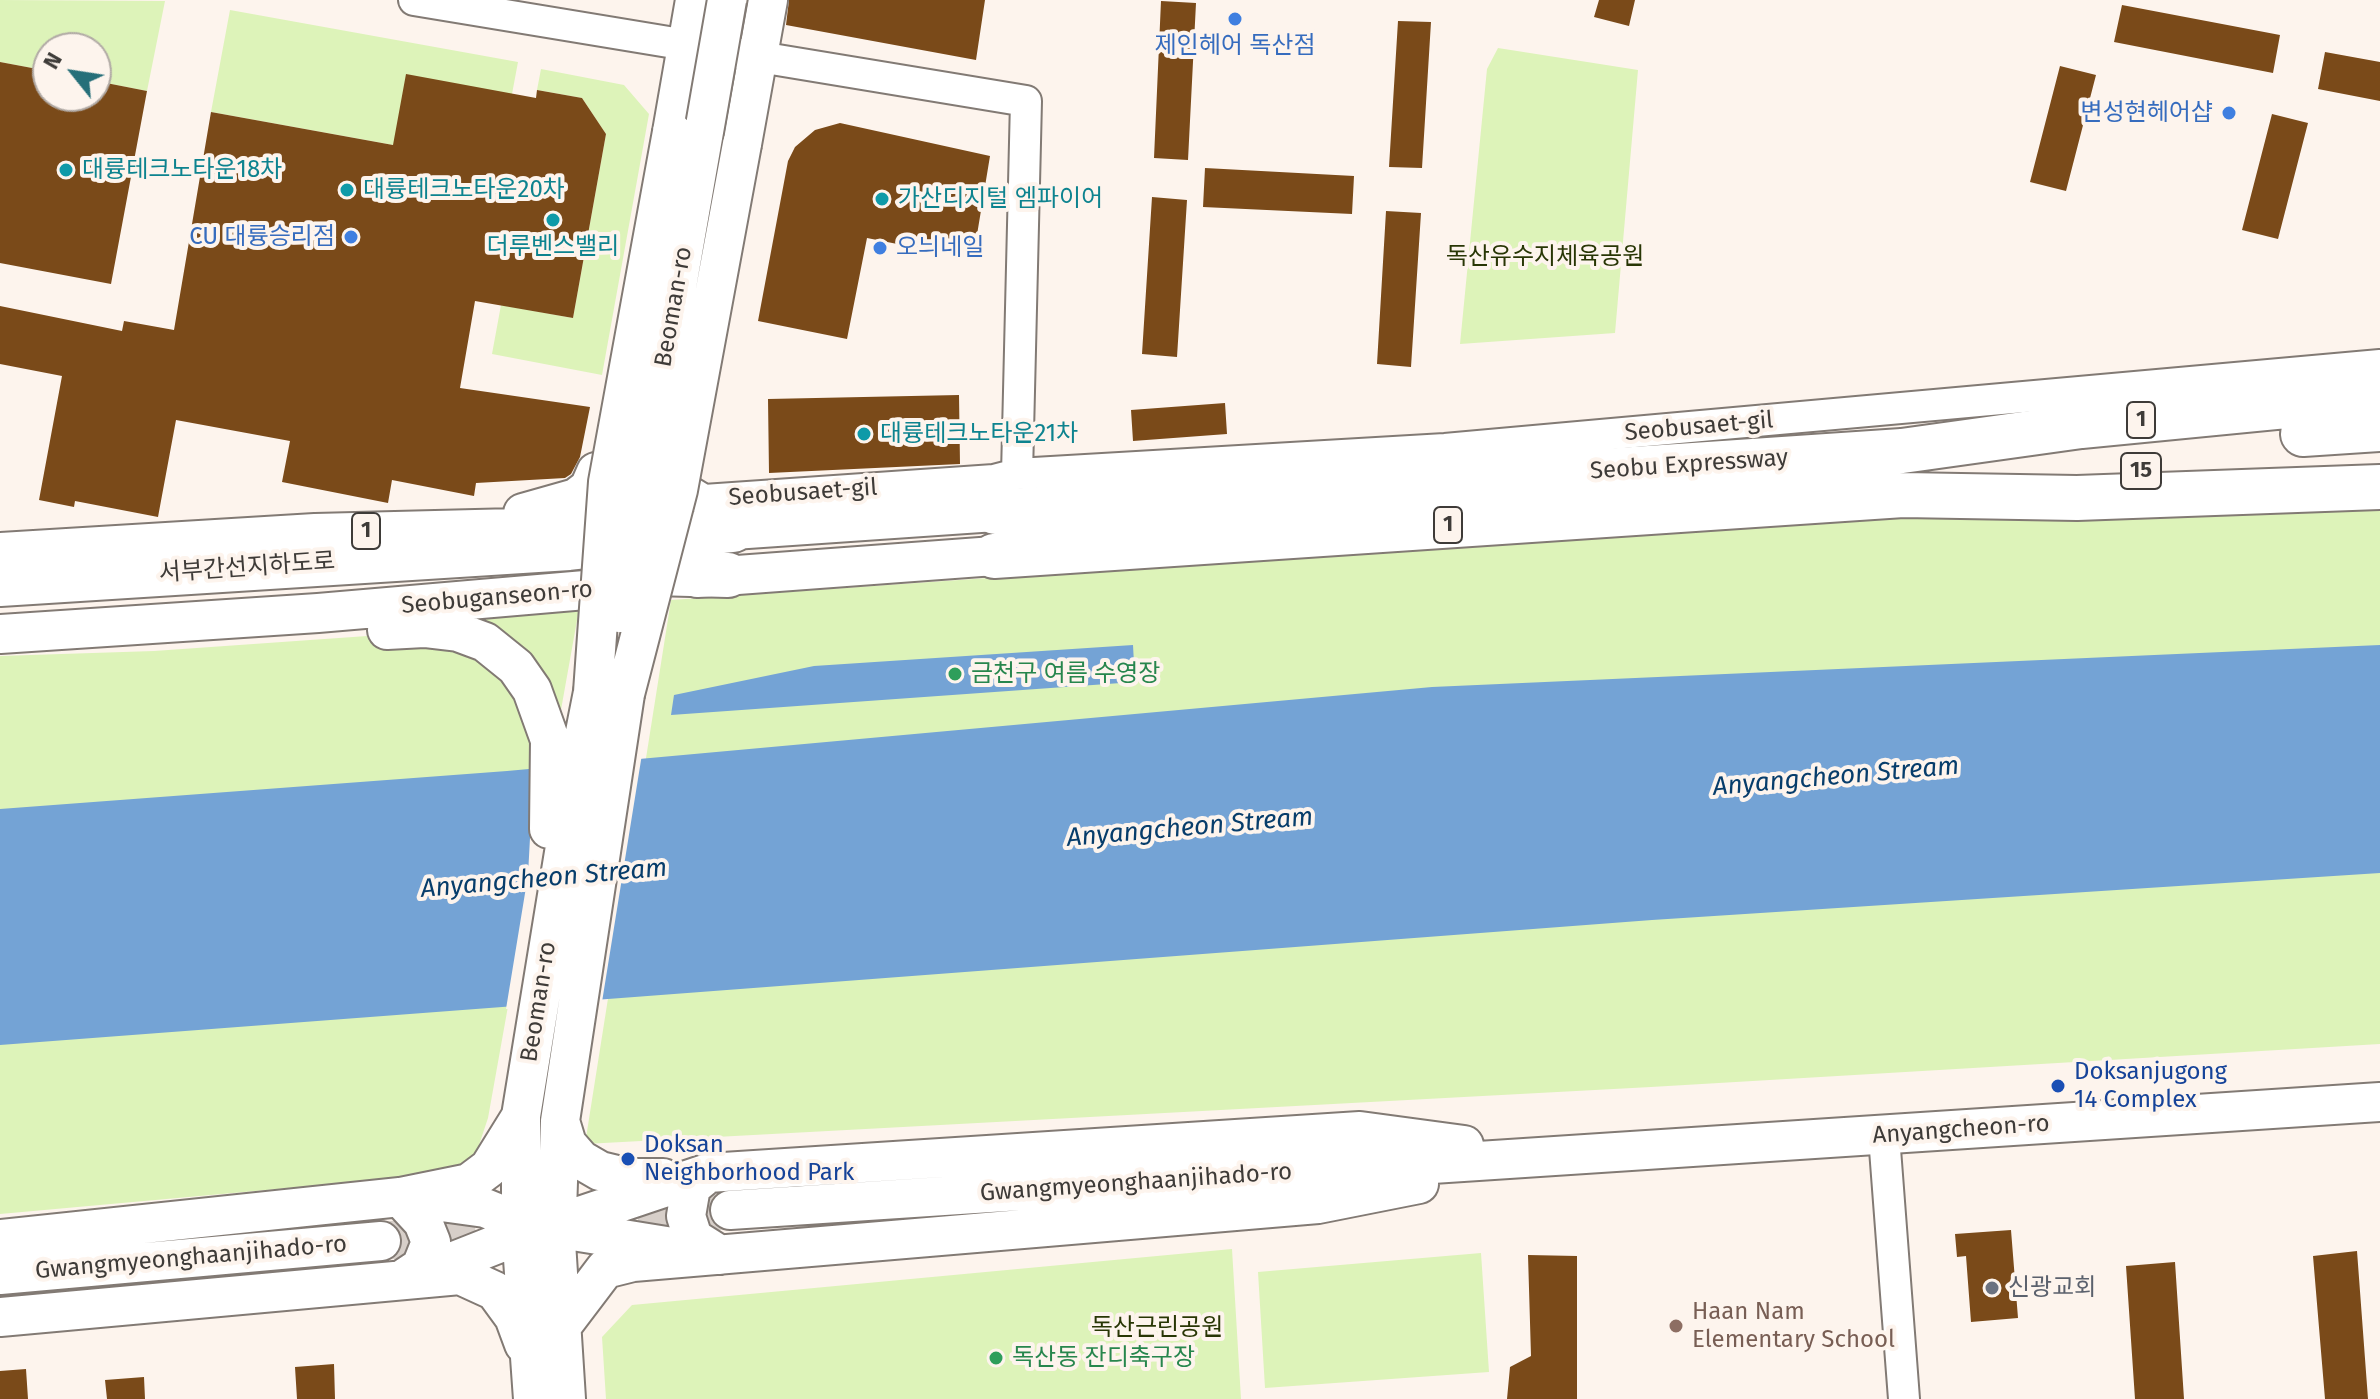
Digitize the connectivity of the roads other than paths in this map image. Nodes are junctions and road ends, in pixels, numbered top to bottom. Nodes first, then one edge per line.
1 (414, 0) edge
2 (695, 0) edge
3 (727, 0) edge
4 (768, 0) edge
5 (687, 45) junction
6 (758, 56) junction
7 (2380, 365) edge
8 (2380, 397) edge
9 (2380, 429) edge
10 (1902, 451) junction
11 (2380, 457) edge
12 (596, 472) joint
13 (1017, 474) junction
14 (2380, 487) edge
15 (1903, 495) junction
16 (995, 512) joint
17 (479, 530) junction
18 (733, 530) junction
19 (0, 552) edge
20 (994, 556) joint
21 (728, 575) junction
22 (0, 584) edge
23 (0, 610) edge
24 (0, 634) edge
25 (0, 647) edge
26 (609, 693) junction
27 (557, 891) junction
28 (2380, 1102) edge
29 (521, 1116) junction
30 (560, 1121) junction
31 (1884, 1136) junction
32 (1542, 1156) junction
33 (699, 1175) junction
34 (400, 1197) junction
35 (730, 1210) tunnel mouth
36 (542, 1232) junction
37 (0, 1239) edge
38 (381, 1241) tunnel mouth
39 (720, 1255) junction
40 (0, 1275) edge
41 (403, 1279) junction
42 (0, 1317) edge
43 (561, 1327) junction
44 (532, 1382) edge
45 (566, 1399) edge
46 (1904, 1399) edge

1 - 5 street
2 - 5 main road
3 - 26 main road, Beoman-ro, bridge
4 - 6 main road
5 - 6 street
5 - 26 main road, bridge
6 - 13 street
6 - 26 main road, bridge
7 - 13 street, Seobusaet-gil
8 - 10 highway, Seobu Expressway / 1
9 - 10 highway, 15
10 - 16 highway, Seobu Expressway / 1
11 - 15 highway, 15
12 - 13 street, Seobusaet-gil
12 - 17 main road
14 - 15 highway, Seobu Expressway / 1
15 - 20 highway, Seobu Expressway / 1
16 - 18 main road, 1
17 - 18 main road, 1
17 - 19 main road, 1
18 - 22 highway, 서부간선지하도로
20 - 21 main road, Seobuganseon-ro / 1
21 - 23 highway, 서부간선지하도로
21 - 24 main road, Seobuganseon-ro / 1
25 - 27 main road
26 - 27 main road, Beoman-ro
26 - 30 main road, Beoman-ro
27 - 29 main road, Beoman-ro
28 - 31 main road, Anyangcheon-ro
29 - 34 main road
29 - 36 main road, Beoman-ro
30 - 33 main road
30 - 36 main road, Beoman-ro
31 - 32 main road, Anyangcheon-ro
31 - 46 street
32 - 33 main road
32 - 35 main road, Gwangmyeonghaanjihado-ro
32 - 39 main road
33 - 36 main road
33 - 39 main road
34 - 36 main road
34 - 37 main road
34 - 41 main road
36 - 39 main road
36 - 41 main road
36 - 43 main road, Beoman-ro
36 - 44 main road, Beoman-ro
38 - 40 main road, Gwangmyeonghaanjihado-ro
39 - 43 main road
41 - 42 main road
41 - 44 main road
43 - 45 main road, Beoman-ro

